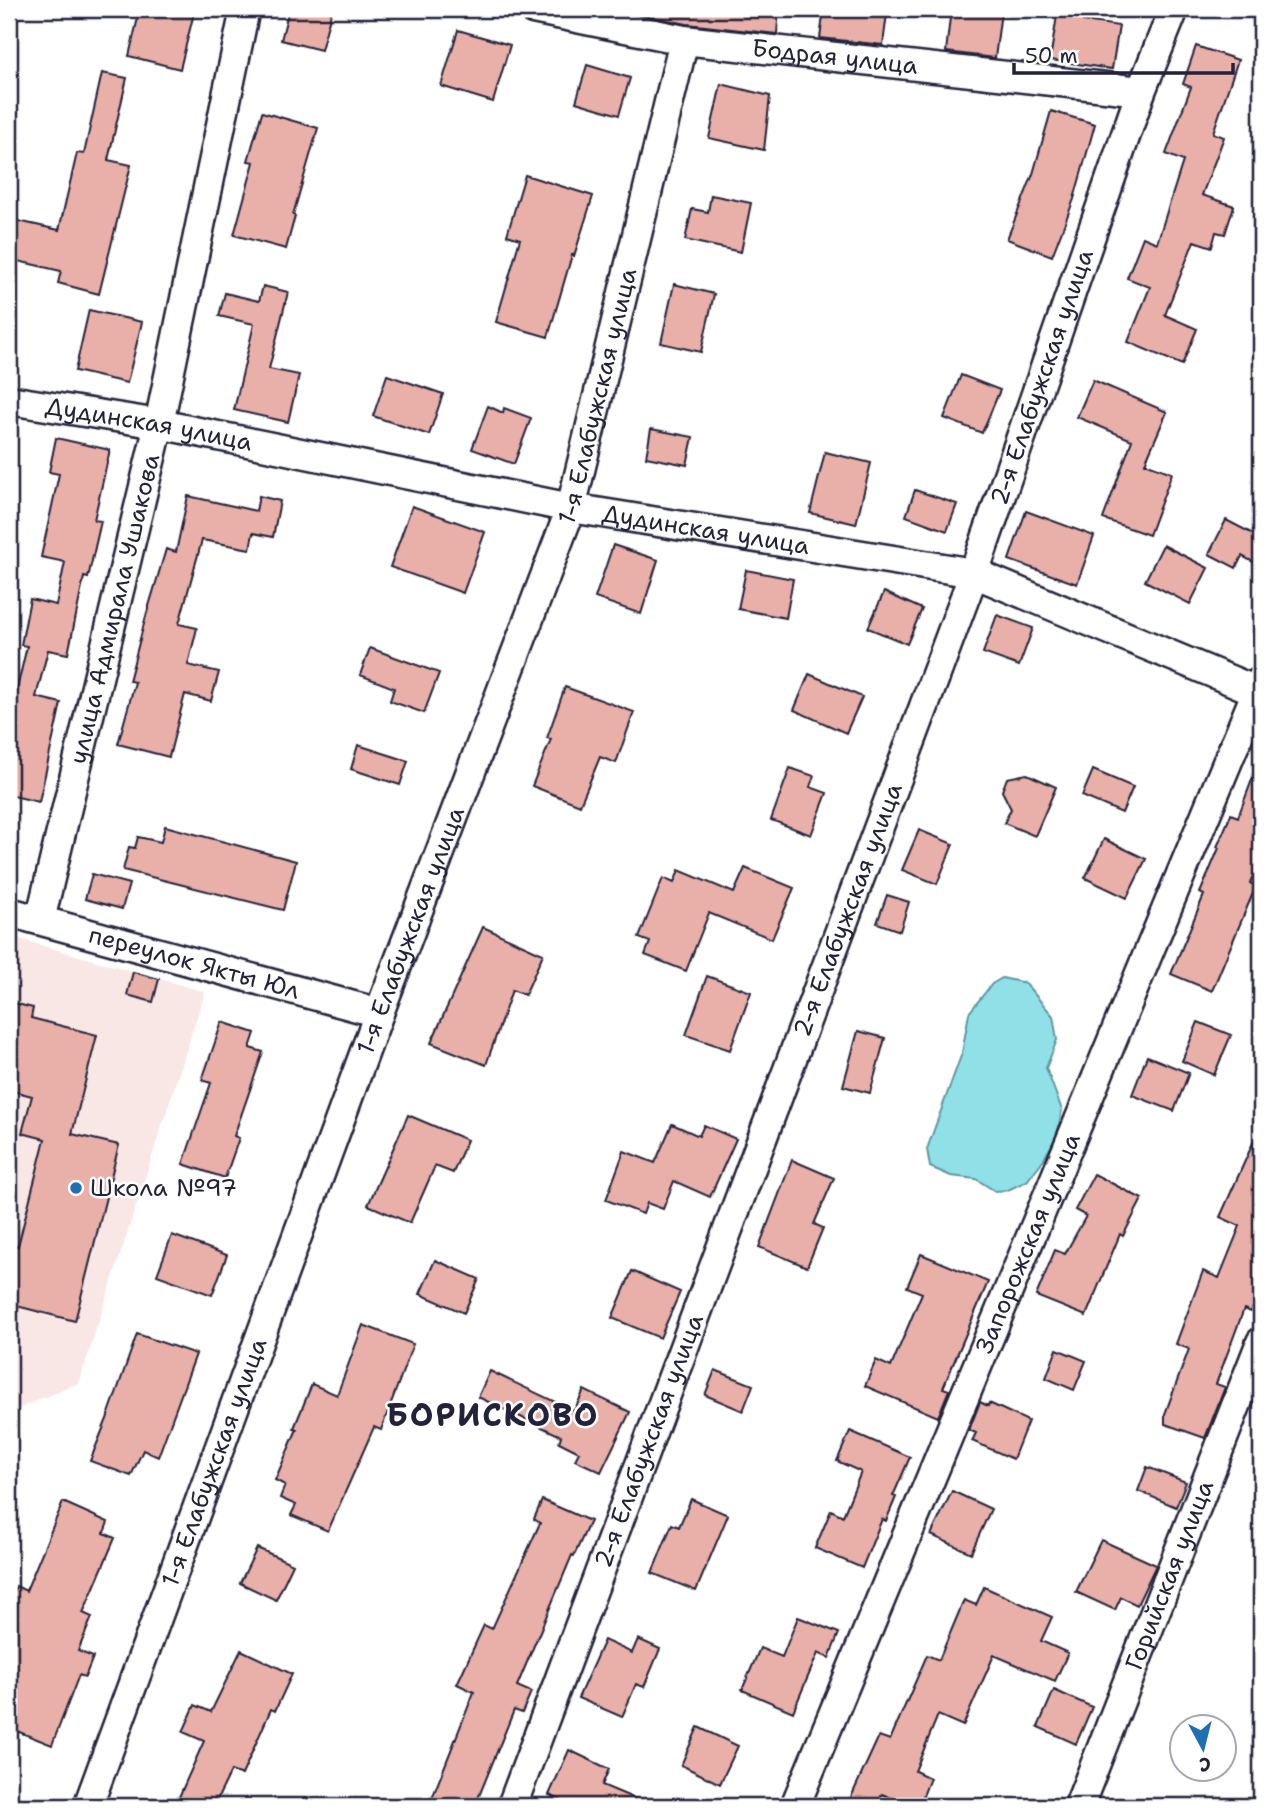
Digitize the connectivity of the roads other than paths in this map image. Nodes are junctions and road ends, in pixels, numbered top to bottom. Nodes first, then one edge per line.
1 (245, 9) edge
2 (533, 9) edge
3 (1174, 9) edge
4 (684, 40) junction
5 (1141, 92) junction
6 (9, 400) edge
7 (159, 424) junction
8 (571, 508) junction
9 (974, 573) junction
10 (1260, 688) edge
11 (9, 912) edge
12 (40, 920) junction
13 (379, 1013) junction
14 (1261, 1342) edge
15 (88, 1806) edge
16 (512, 1806) edge
17 (795, 1806) edge
18 (1079, 1806) edge

1 - 7 street, улица Адмирала Ушакова
2 - 4 street, Бодрая улица
3 - 5 street, 2-я Елабужская улица
4 - 5 street, Бодрая улица
4 - 8 street, 1-я Елабужская улица
5 - 9 street, 2-я Елабужская улица
6 - 7 street, Дудинская улица
7 - 8 street, Дудинская улица
7 - 12 street, улица Адмирала Ушакова
8 - 9 street, Дудинская улица
8 - 13 street, 1-я Елабужская улица
9 - 10 street, Дудинская улица
9 - 16 street, 2-я Елабужская улица
10 - 17 street, Запорожская улица
11 - 12 street, переулок Якты Юл
12 - 13 street, переулок Якты Юл
13 - 15 street, 1-я Елабужская улица
14 - 18 street, Горийская улица

